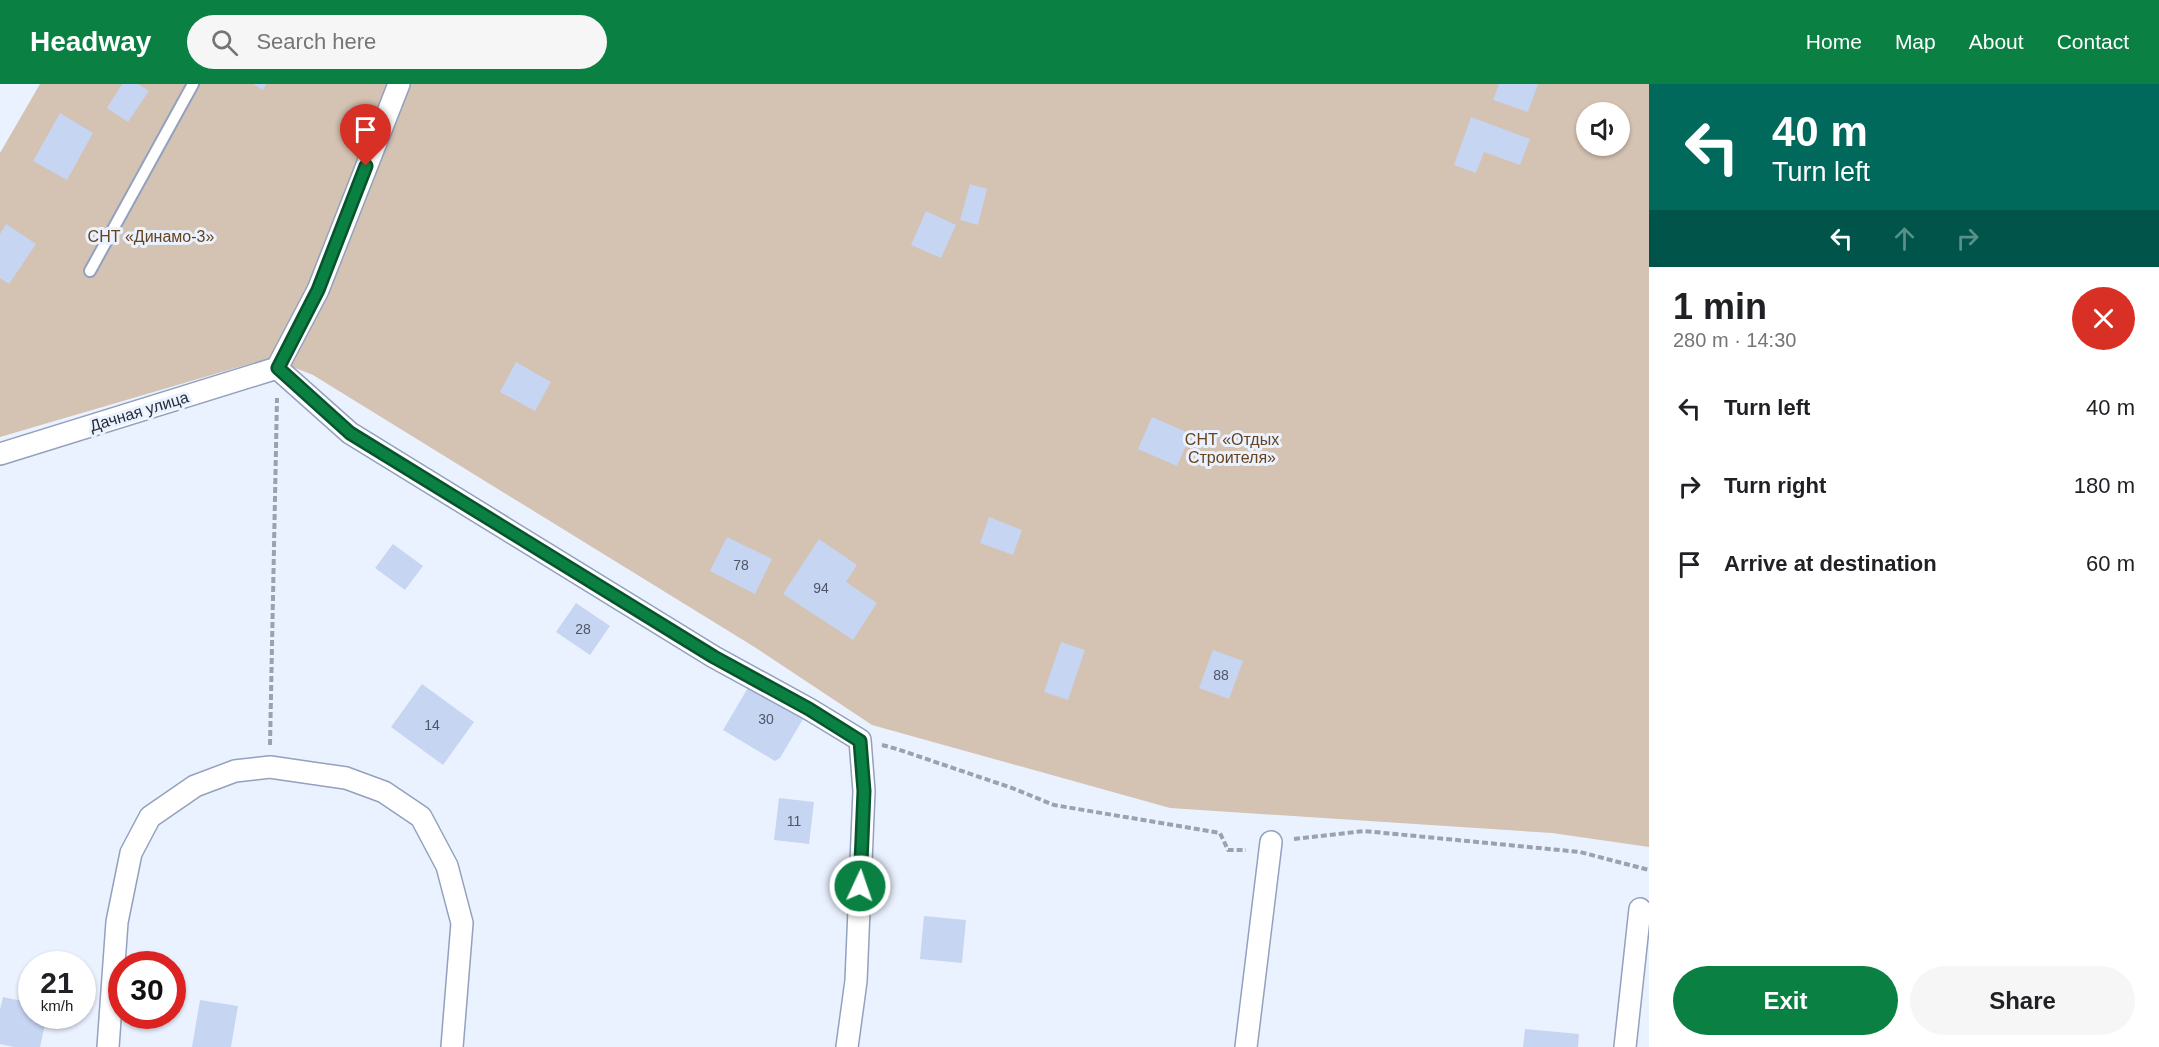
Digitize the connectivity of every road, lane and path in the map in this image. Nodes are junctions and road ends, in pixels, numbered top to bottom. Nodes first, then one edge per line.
1 (193, 84) edge
2 (399, 84) edge
3 (90, 271) dead end
4 (278, 368) junction
5 (0, 454) edge
6 (860, 741) junction
7 (270, 767) junction
8 (1271, 842) junction
9 (1649, 870) edge
10 (1640, 909) dead end
11 (108, 1047) edge
12 (452, 1047) edge
13 (847, 1047) edge
14 (1246, 1047) edge
15 (1625, 1047) edge

1 - 3 lane
2 - 4 street
4 - 5 street, Дачная улица
4 - 6 street
4 - 7 path
6 - 8 path
6 - 13 street
7 - 11 street
7 - 12 street
8 - 9 path
8 - 14 street
10 - 15 street

